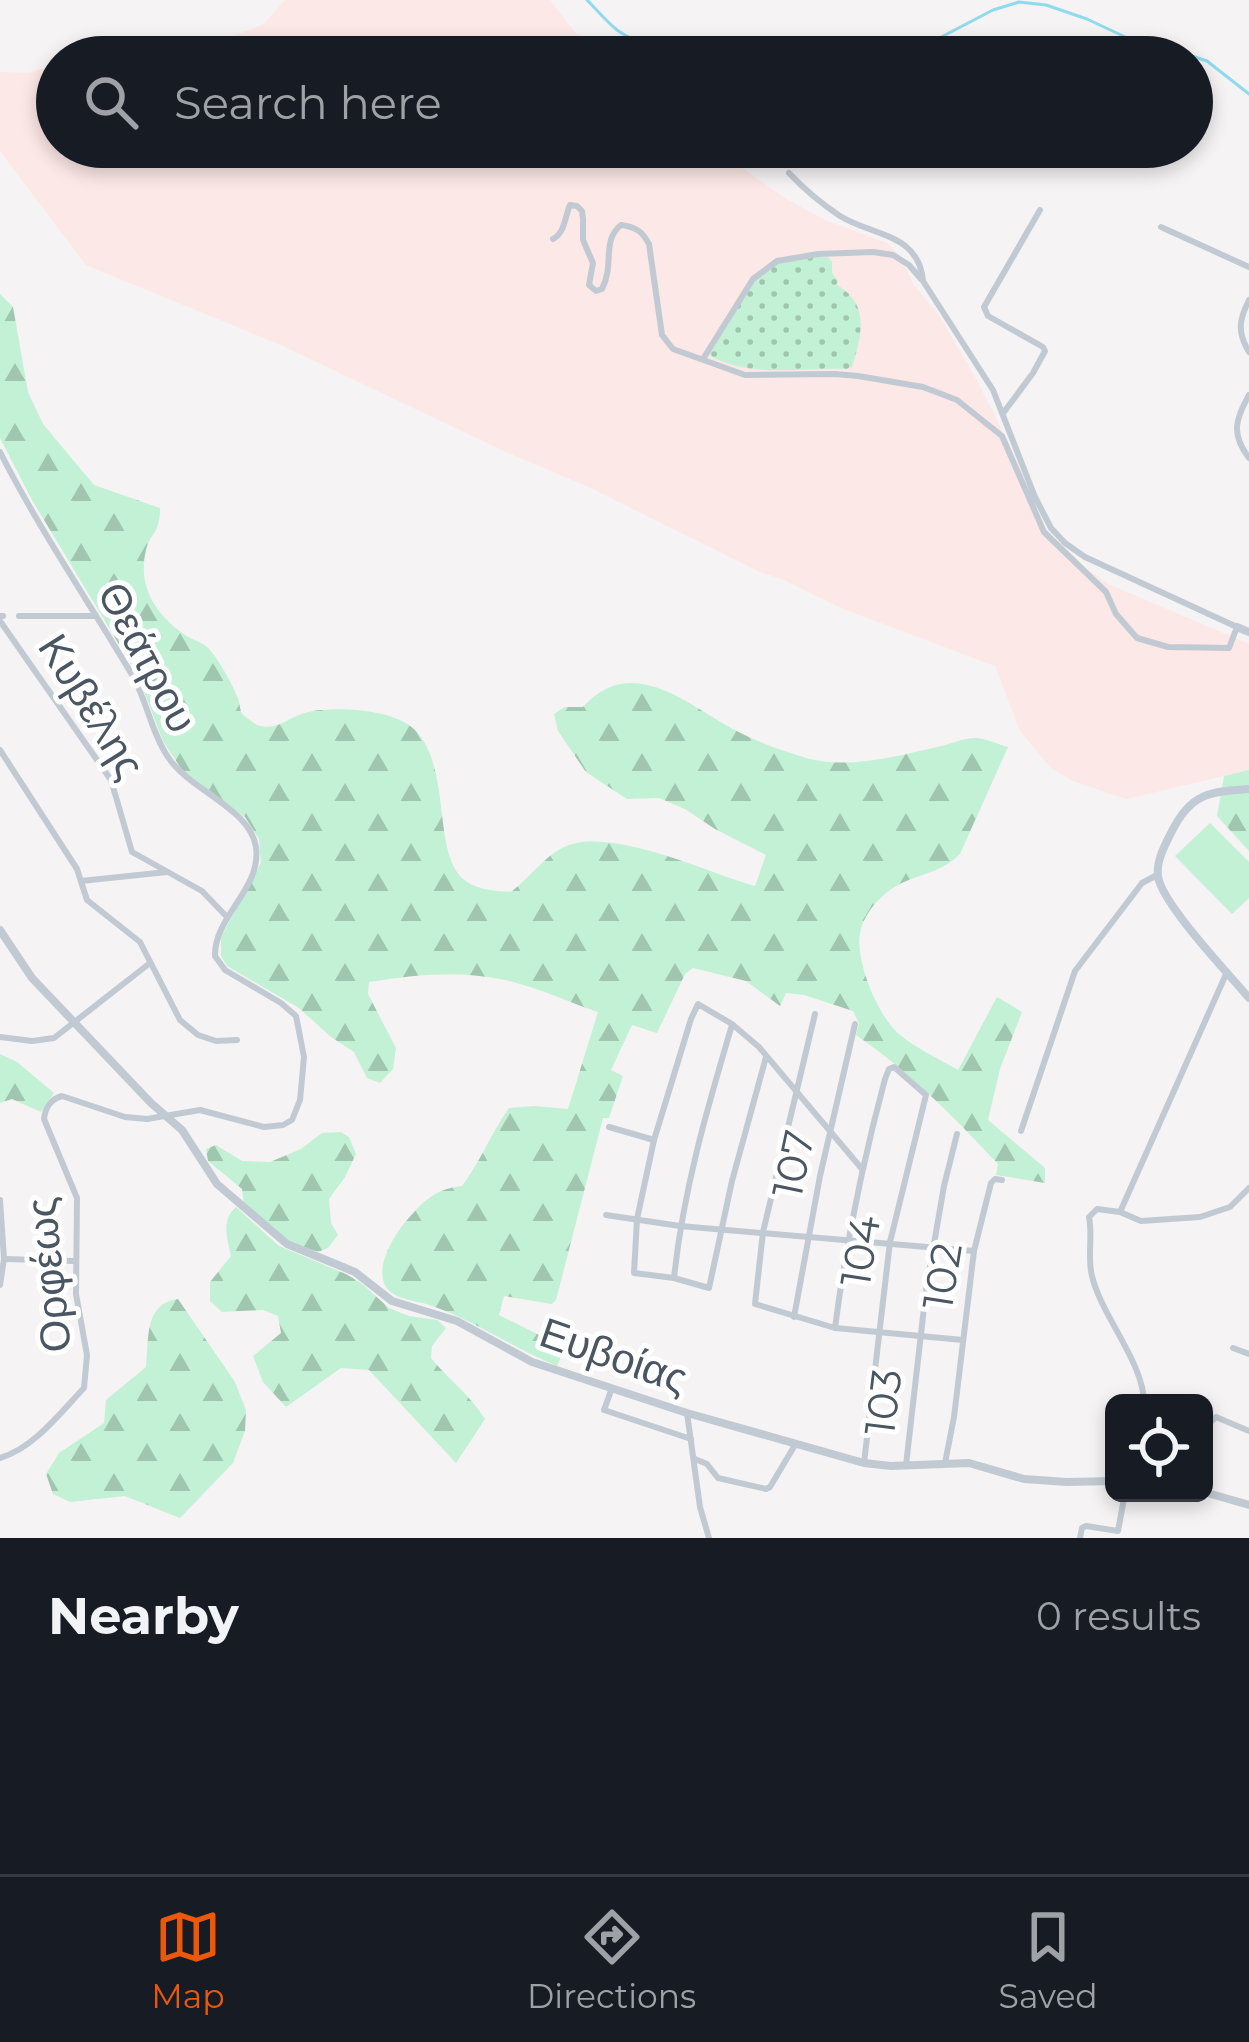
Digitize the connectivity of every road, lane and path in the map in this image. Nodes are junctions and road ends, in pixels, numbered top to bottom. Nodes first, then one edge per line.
1 (789, 173) dead end
2 (1040, 211) dead end
3 (1161, 226) dead end
4 (554, 239) dead end
5 (1249, 267) edge
6 (923, 281) junction
7 (1249, 300) edge
8 (1249, 352) edge
9 (703, 358) junction
10 (1249, 395) edge
11 (1004, 412) junction
12 (0, 452) edge
13 (1249, 458) edge
14 (19, 616) dead end
15 (94, 616) junction
16 (1, 618) edge
17 (1238, 627) junction
18 (1249, 632) edge
19 (2, 756) edge
20 (1249, 789) edge
21 (171, 872) junction
22 (1158, 875) junction
23 (81, 881) junction
24 (227, 918) junction
25 (0, 929) edge
26 (150, 963) junction
27 (1227, 972) junction
28 (1249, 998) edge
29 (815, 1014) dead end
30 (74, 1022) junction
31 (732, 1024) junction
32 (855, 1024) dead end
33 (0, 1037) edge
34 (237, 1040) dead end
35 (766, 1057) junction
36 (796, 1094) junction
37 (169, 1117) junction
38 (609, 1126) dead end
39 (1021, 1131) dead end
40 (831, 1134) junction
41 (957, 1134) dead end
42 (654, 1140) junction
43 (862, 1169) junction
44 (1002, 1180) dead end
45 (1249, 1189) edge
46 (0, 1200) edge
47 (1120, 1213) junction
48 (606, 1215) dead end
49 (637, 1219) junction
50 (680, 1226) junction
51 (722, 1230) junction
52 (763, 1232) junction
53 (809, 1235) junction
54 (848, 1238) junction
55 (890, 1242) junction
56 (934, 1246) junction
57 (974, 1251) junction
58 (2, 1259) edge
59 (75, 1261) junction
60 (674, 1278) junction
61 (0, 1285) edge
62 (794, 1317) junction
63 (835, 1328) junction
64 (878, 1333) junction
65 (922, 1336) junction
66 (963, 1340) junction
67 (1232, 1348) dead end
68 (1249, 1354) edge
69 (613, 1388) junction
70 (1142, 1394) edge
71 (687, 1413) junction
72 (1213, 1420) edge
73 (1249, 1430) edge
74 (691, 1439) junction
75 (796, 1443) junction
76 (0, 1458) edge
77 (695, 1459) junction
78 (864, 1463) junction
79 (945, 1463) junction
80 (906, 1466) junction
81 (1105, 1481) edge
82 (1213, 1495) edge
83 (1123, 1502) edge
84 (1249, 1505) edge
85 (709, 1538) edge
86 (1080, 1538) edge

1 - 6 street
2 - 11 street
3 - 5 street
4 - 9 street
6 - 9 street
6 - 11 street
7 - 8 street
9 - 17 street
10 - 13 street
11 - 17 street
12 - 15 street, Θεάτρου
14 - 15 street
15 - 24 street, Θεάτρου
16 - 21 street, Κυβέλης
17 - 18 main road
19 - 23 street
20 - 22 main road
21 - 23 street
21 - 24 street, Κυβέλης
22 - 27 main road
22 - 39 street
23 - 26 street
24 - 37 street, Θεάτρου
25 - 30 street, Ευβοίας
26 - 30 street
26 - 34 street
27 - 28 main road
27 - 47 street
29 - 36 street
30 - 33 street
30 - 37 street, Ευβοίας
31 - 35 street
31 - 42 street
31 - 50 street
32 - 40 street, 107
35 - 36 street
35 - 51 street
36 - 40 street
36 - 52 street
37 - 59 street, Ορφέως
37 - 69 street, Ευβοίας
38 - 42 street
40 - 43 street
40 - 53 street, 107
41 - 56 street, 103
42 - 49 street
43 - 54 street
43 - 55 street, 104
44 - 57 street, 102
45 - 47 street
46 - 58 street
47 - 70 street
48 - 49 street
49 - 50 street
49 - 60 street
50 - 51 street
50 - 60 street
51 - 52 street
51 - 60 street
52 - 53 street
52 - 62 street
53 - 54 street
53 - 62 street, 107
54 - 55 street
54 - 63 street
55 - 56 street
55 - 64 street, 104
56 - 57 street
56 - 65 street, 103
57 - 66 street, 102
58 - 59 street
58 - 61 street
59 - 76 street, Ορφέως
62 - 63 street
63 - 64 street
64 - 65 street
64 - 78 street, 104
65 - 66 street
65 - 80 street, 103
66 - 79 street, 102
67 - 68 street
69 - 71 street, Ευβοίας
69 - 74 street
71 - 74 street
71 - 75 street, Ευβοίας
72 - 73 street
74 - 77 street
75 - 77 street
75 - 78 street, Ευβοίας
77 - 85 street
78 - 80 street, Ευβοίας
79 - 80 street, Ευβοίας
79 - 81 street, Ευβοίας
82 - 84 street
83 - 86 street

